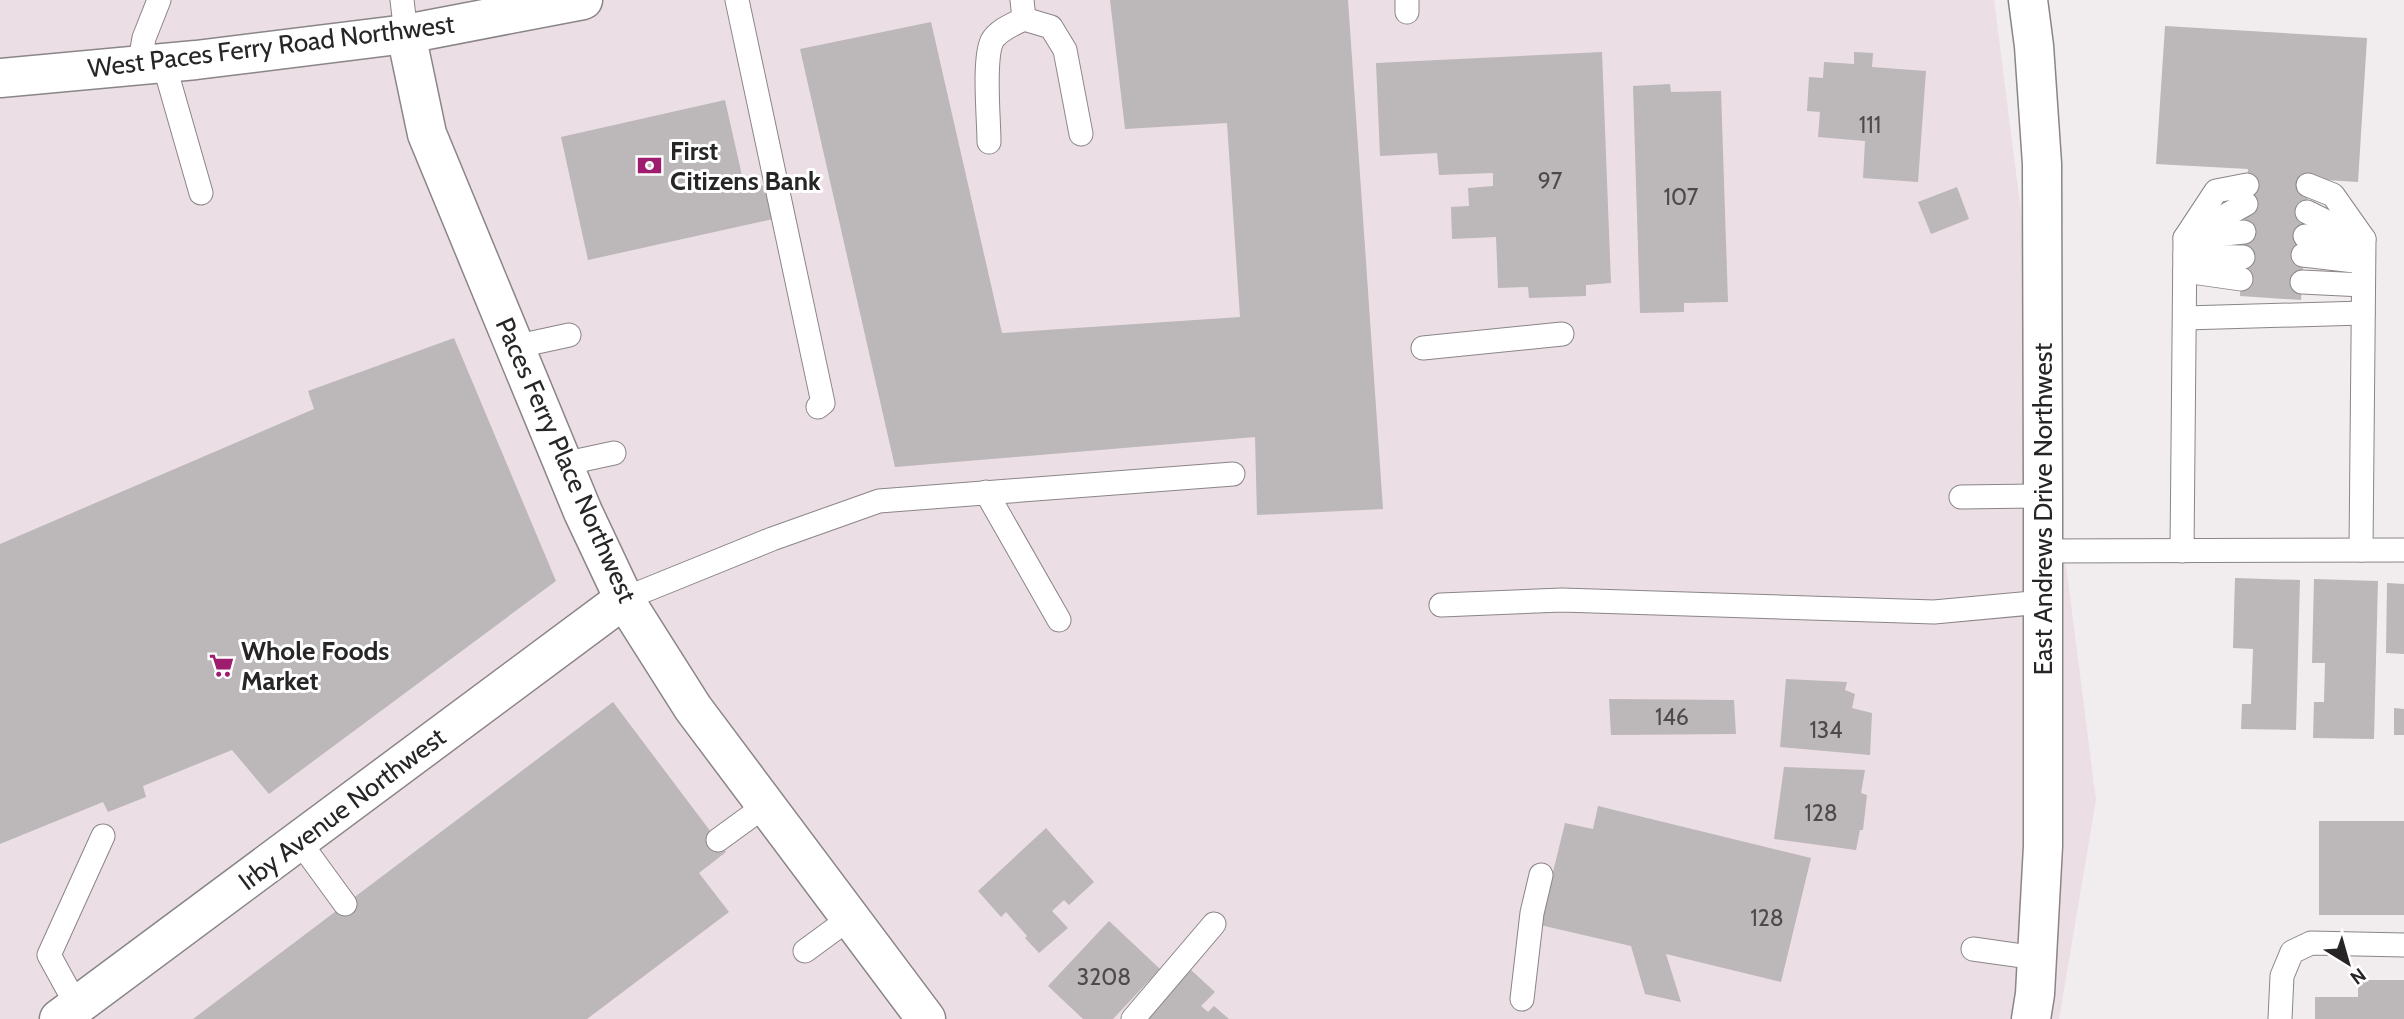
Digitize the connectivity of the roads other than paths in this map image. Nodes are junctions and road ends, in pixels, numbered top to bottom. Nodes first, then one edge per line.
1 (159, 0) edge
2 (583, 0) edge
3 (737, 0) edge
4 (2028, 0) edge
5 (1023, 10) edge
6 (404, 17) edge
7 (152, 64) junction
8 (0, 78) edge
9 (1081, 134) dead end
10 (989, 142) dead end
11 (2308, 185) dead end
12 (201, 192) dead end
13 (2246, 195) dead end
14 (2306, 212) dead end
15 (2244, 232) dead end
16 (2304, 246) dead end
17 (2363, 250) junction
18 (2185, 255) junction
19 (2242, 268) dead end
20 (2302, 282) dead end
21 (2363, 285) junction
22 (2363, 313) junction
23 (2185, 318) junction
24 (1562, 334) dead end
25 (569, 335) dead end
26 (514, 346) junction
27 (1423, 348) dead end
28 (818, 407) dead end
29 (614, 453) dead end
30 (563, 464) junction
31 (1233, 474) dead end
32 (986, 492) junction
33 (2043, 496) junction
34 (1961, 497) dead end
35 (2361, 550) junction
36 (2404, 550) edge
37 (2042, 551) junction
38 (2182, 551) junction
39 (624, 598) junction
40 (2043, 602) junction
41 (1441, 605) dead end
42 (1059, 620) dead end
43 (765, 805) junction
44 (103, 836) dead end
45 (718, 840) dead end
46 (299, 841) junction
47 (1541, 875) dead end
48 (345, 904) dead end
49 (850, 918) junction
50 (1214, 924) dead end
51 (2404, 946) edge
52 (1973, 949) dead end
53 (805, 951) dead end
54 (2037, 958) junction
55 (1522, 999) dead end
56 (68, 1012) edge
57 (926, 1019) edge
58 (1133, 1019) edge
59 (2031, 1019) edge
60 (2280, 1019) edge

1 - 7 lane
2 - 6 street, West Paces Ferry Road Northwest
3 - 28 lane
4 - 33 street, East Andrews Drive Northwest
5 - 9 lane
5 - 10 lane
6 - 7 street, West Paces Ferry Road Northwest
6 - 26 street, Paces Ferry Place Northwest
7 - 8 street, West Paces Ferry Road Northwest
7 - 12 lane
11 - 17 lane
13 - 18 lane
14 - 17 lane
15 - 18 lane
16 - 17 lane
17 - 21 lane
18 - 19 lane
18 - 23 lane
20 - 21 lane
21 - 22 lane
22 - 23 lane
22 - 35 lane
23 - 38 lane
24 - 27 lane
25 - 26 lane
26 - 30 street, Paces Ferry Place Northwest
29 - 30 lane
30 - 39 street, Paces Ferry Place Northwest
31 - 32 lane
32 - 39 lane
32 - 42 lane
33 - 34 lane
33 - 37 street, East Andrews Drive Northwest
35 - 36 lane
35 - 38 lane
37 - 38 lane
37 - 40 street, East Andrews Drive Northwest
39 - 43 street, Paces Ferry Place Northwest
39 - 46 street, Irby Avenue Northwest
40 - 41 lane
40 - 54 street, East Andrews Drive Northwest
43 - 45 lane
43 - 49 street, Paces Ferry Place Northwest
44 - 56 lane
46 - 48 lane
46 - 56 street, Irby Avenue Northwest
47 - 55 lane
49 - 53 lane
49 - 57 street, Paces Ferry Place Northwest
50 - 58 lane
51 - 60 lane
52 - 54 lane
54 - 59 street, East Andrews Drive Northwest

